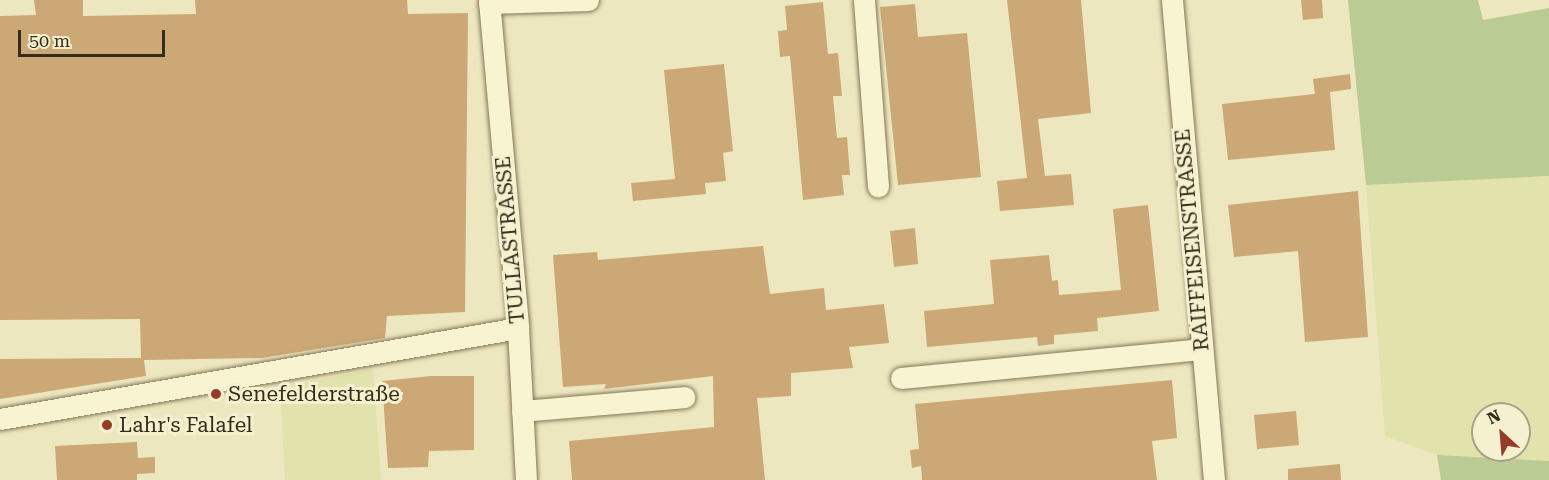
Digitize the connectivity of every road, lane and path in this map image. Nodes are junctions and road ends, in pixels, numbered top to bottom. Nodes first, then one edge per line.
1 (588, 0) edge
2 (864, 0) edge
3 (1172, 0) edge
4 (489, 1) edge
5 (878, 186) dead end
6 (518, 328) junction
7 (1201, 349) junction
8 (902, 378) dead end
9 (684, 397) dead end
10 (522, 411) junction
11 (0, 419) edge
12 (526, 480) edge
13 (1214, 480) edge

1 - 4 street
2 - 5 street
3 - 7 street, RAIFFEISENSTRASSE
4 - 6 street, TULLASTRASSE
6 - 10 street, TULLASTRASSE
6 - 11 street
7 - 8 street
7 - 13 street, RAIFFEISENSTRASSE
9 - 10 street
10 - 12 street, TULLASTRASSE

